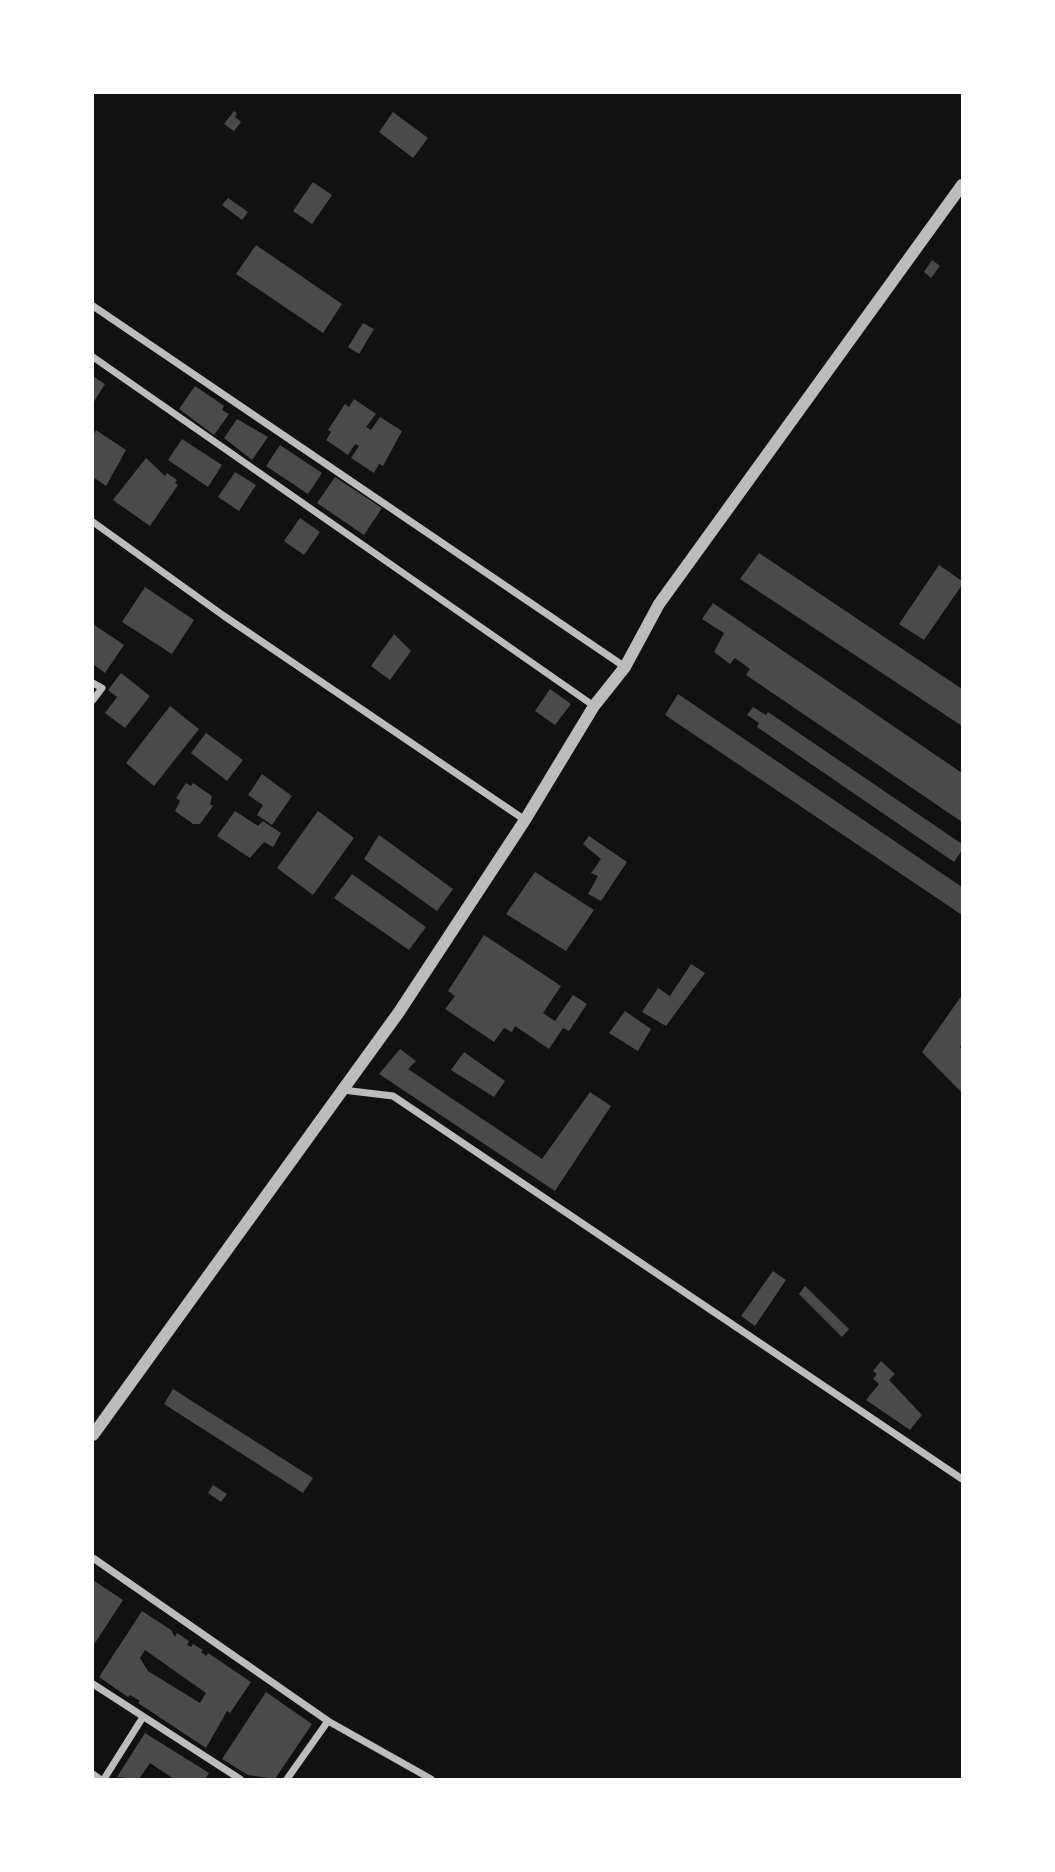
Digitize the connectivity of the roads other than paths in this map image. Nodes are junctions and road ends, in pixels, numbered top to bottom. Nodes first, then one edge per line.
1 (962, 185) edge
2 (93, 306) edge
3 (93, 357) edge
4 (93, 522) edge
5 (625, 667) junction
6 (93, 683) edge
7 (93, 700) edge
8 (594, 706) junction
9 (525, 820) junction
10 (343, 1090) junction
11 (93, 1435) edge
12 (962, 1479) edge
13 (93, 1558) edge
14 (93, 1684) edge
15 (143, 1717) junction
16 (328, 1721) junction
17 (93, 1774) edge
18 (102, 1779) edge
19 (240, 1779) edge
20 (287, 1779) edge
21 (431, 1779) edge

1 - 5 street
2 - 5 street
3 - 8 street
4 - 9 street
5 - 8 street
6 - 7 street
8 - 9 street
9 - 10 street
10 - 11 street
10 - 12 street
13 - 16 street
14 - 15 street
15 - 18 street
15 - 19 street
16 - 20 street
16 - 21 street
17 - 18 street

